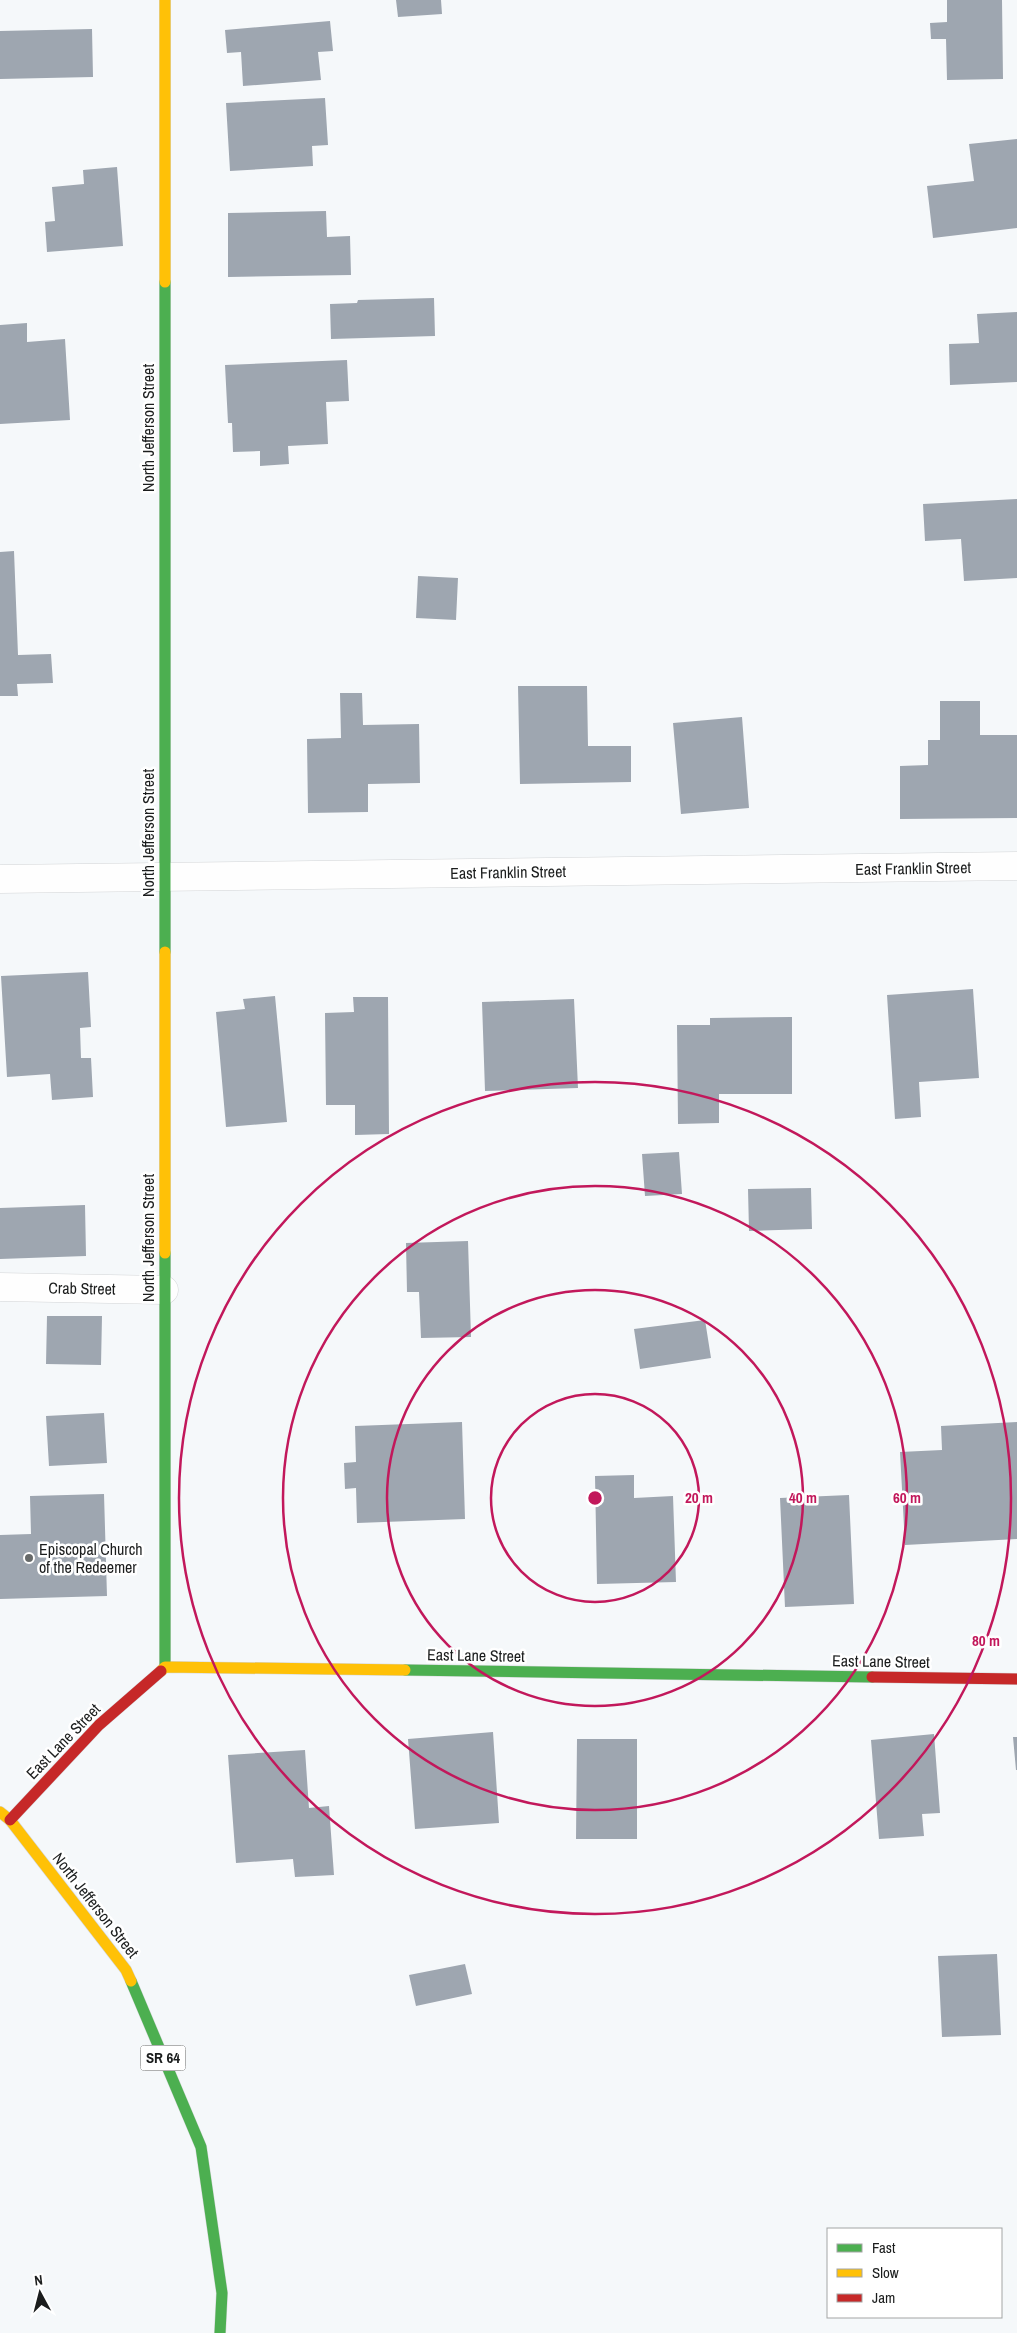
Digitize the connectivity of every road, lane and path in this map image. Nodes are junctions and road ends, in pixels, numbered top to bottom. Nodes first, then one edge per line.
1 (165, 0) edge
2 (1017, 866) edge
3 (164, 876) junction
4 (0, 879) edge
5 (0, 1287) edge
6 (164, 1290) junction
7 (165, 1667) junction
8 (1017, 1679) edge
9 (0, 1812) edge
10 (10, 1820) junction
11 (220, 2333) edge

1 - 3 street, North Jefferson Street
2 - 3 street, East Franklin Street
3 - 4 street, East Franklin Street
3 - 6 street, North Jefferson Street
5 - 6 street, Crab Street
6 - 7 street, North Jefferson Street
7 - 8 street, East Lane Street
7 - 10 street, East Lane Street
9 - 10 street, SR 64
10 - 11 street, North Jefferson Street / SR 64

